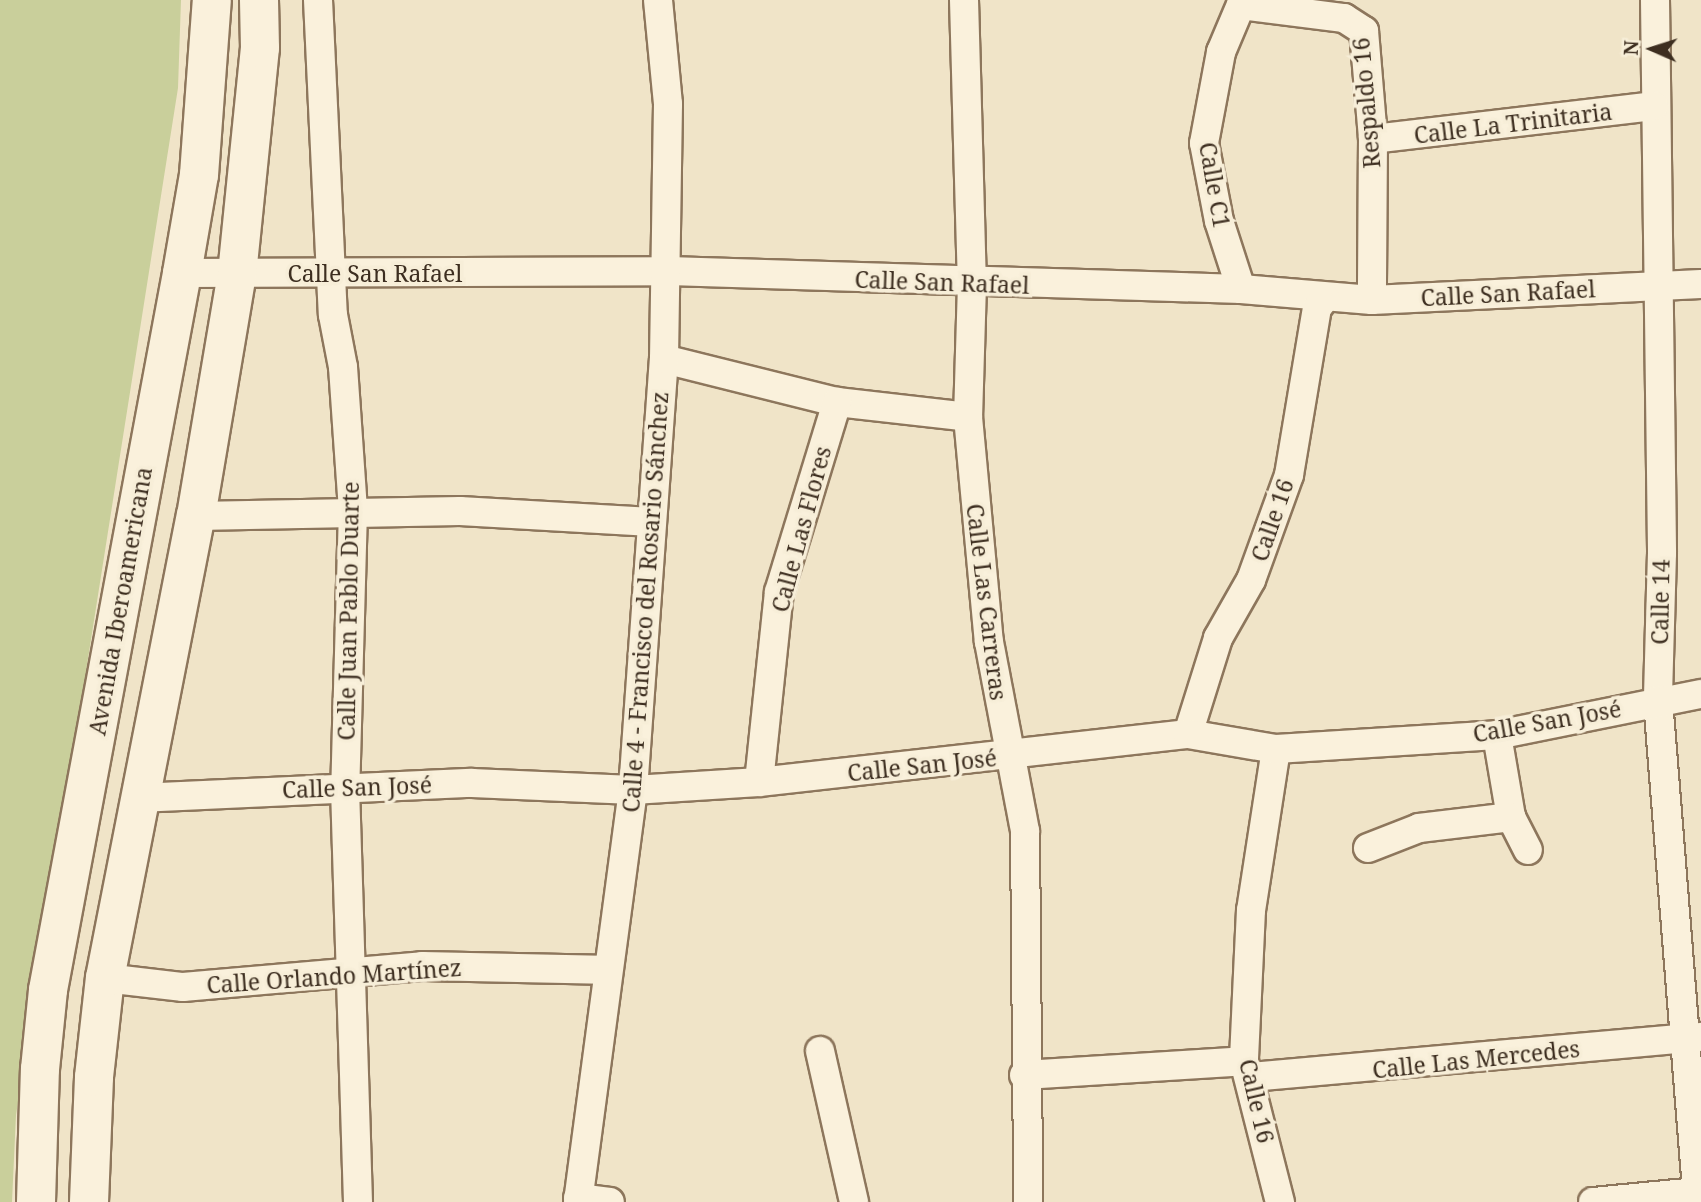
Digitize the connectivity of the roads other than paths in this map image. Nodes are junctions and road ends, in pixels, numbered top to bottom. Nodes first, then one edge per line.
1 (212, 0) edge
2 (259, 0) edge
3 (318, 0) edge
4 (658, 0) edge
5 (964, 0) edge
6 (1655, 0) edge
7 (1242, 2) edge
8 (1654, 106) junction
9 (1373, 139) junction
10 (667, 271) junction
11 (182, 273) junction
12 (331, 273) junction
13 (237, 274) junction
14 (972, 284) junction
15 (1701, 284) edge
16 (1658, 286) junction
17 (1241, 289) junction
18 (1325, 298) junction
19 (1372, 300) junction
20 (664, 359) junction
21 (837, 402) junction
22 (968, 417) junction
23 (353, 510) junction
24 (196, 516) junction
25 (652, 522) junction
26 (1701, 694) edge
27 (1658, 700) junction
28 (1188, 734) junction
29 (1497, 735) junction
30 (1276, 749) junction
31 (1008, 756) junction
32 (759, 782) junction
33 (345, 788) junction
34 (633, 790) junction
35 (138, 798) junction
36 (1511, 817) junction
37 (1368, 848) dead end
38 (1528, 849) dead end
39 (606, 970) junction
40 (349, 971) junction
41 (105, 978) junction
42 (1693, 1038) edge
43 (820, 1051) dead end
44 (1248, 1069) junction
45 (1024, 1075) junction
46 (1697, 1197) edge
47 (578, 1200) edge
48 (36, 1202) edge
49 (89, 1202) edge
50 (358, 1202) edge
51 (610, 1202) edge
52 (854, 1202) edge
53 (1028, 1202) edge
54 (1279, 1202) edge
55 (1593, 1202) edge

1 - 11 street, Avenida Iberoamericana
2 - 13 street
3 - 12 street, Calle Juan Pablo Duarte
4 - 10 street, Calle 4 - Francisco del Rosario Sánchez
5 - 14 street, Calle Las Carreras
6 - 8 street, Calle 14
7 - 9 street, Respaldo 16
7 - 17 street, Calle C1
8 - 9 street, Calle La Trinitaria
8 - 16 street, Calle 14
9 - 19 street, Respaldo 16
10 - 12 street, Calle San Rafael
10 - 14 street, Calle San Rafael
10 - 20 street, Calle 4 - Francisco del Rosario Sánchez
11 - 13 street, Calle San Rafael
11 - 48 street, Avenida Iberoamericana
12 - 13 street, Calle San Rafael
12 - 23 street, Calle Juan Pablo Duarte
13 - 24 street
14 - 17 street, Calle San Rafael
14 - 22 street, Calle Las Carreras
15 - 16 street, Calle San Rafael
16 - 19 street, Calle San Rafael
16 - 27 street, Calle 14
17 - 18 street, Calle San Rafael
18 - 19 street, Calle San Rafael
18 - 28 street, Calle 16
20 - 21 street
20 - 25 street, Calle 4 - Francisco del Rosario Sánchez
21 - 22 street
21 - 32 street, Calle Las Flores
22 - 31 street, Calle Las Carreras
23 - 24 street
23 - 25 street
23 - 33 street, Calle Juan Pablo Duarte
24 - 35 street
25 - 34 street, Calle 4 - Francisco del Rosario Sánchez
26 - 27 street, Calle San José
27 - 29 street, Calle San José
27 - 42 street, Calle 14
28 - 30 street, Calle San José
28 - 31 street, Calle San José
29 - 30 street, Calle San José
29 - 36 street
30 - 44 street, Calle 16
31 - 32 street, Calle San José
31 - 45 street, Calle Las Carreras
32 - 34 street, Calle San José
33 - 34 street, Calle San José
33 - 35 street, Calle San José
33 - 40 street, Calle Juan Pablo Duarte
34 - 39 street, Calle 4 - Francisco del Rosario Sánchez
35 - 41 street
36 - 37 street
36 - 38 street
39 - 40 street, Calle Orlando Martínez
39 - 47 street, Calle 4 - Francisco del Rosario Sánchez
40 - 41 street, Calle Orlando Martínez
40 - 50 street, Calle Juan Pablo Duarte
41 - 49 street
42 - 44 street, Calle Las Mercedes
42 - 46 street, Calle 14
43 - 52 street
44 - 45 street, Calle Las Mercedes
44 - 54 street, Calle 16
45 - 53 street, Calle Las Carreras
46 - 55 street
47 - 51 street

